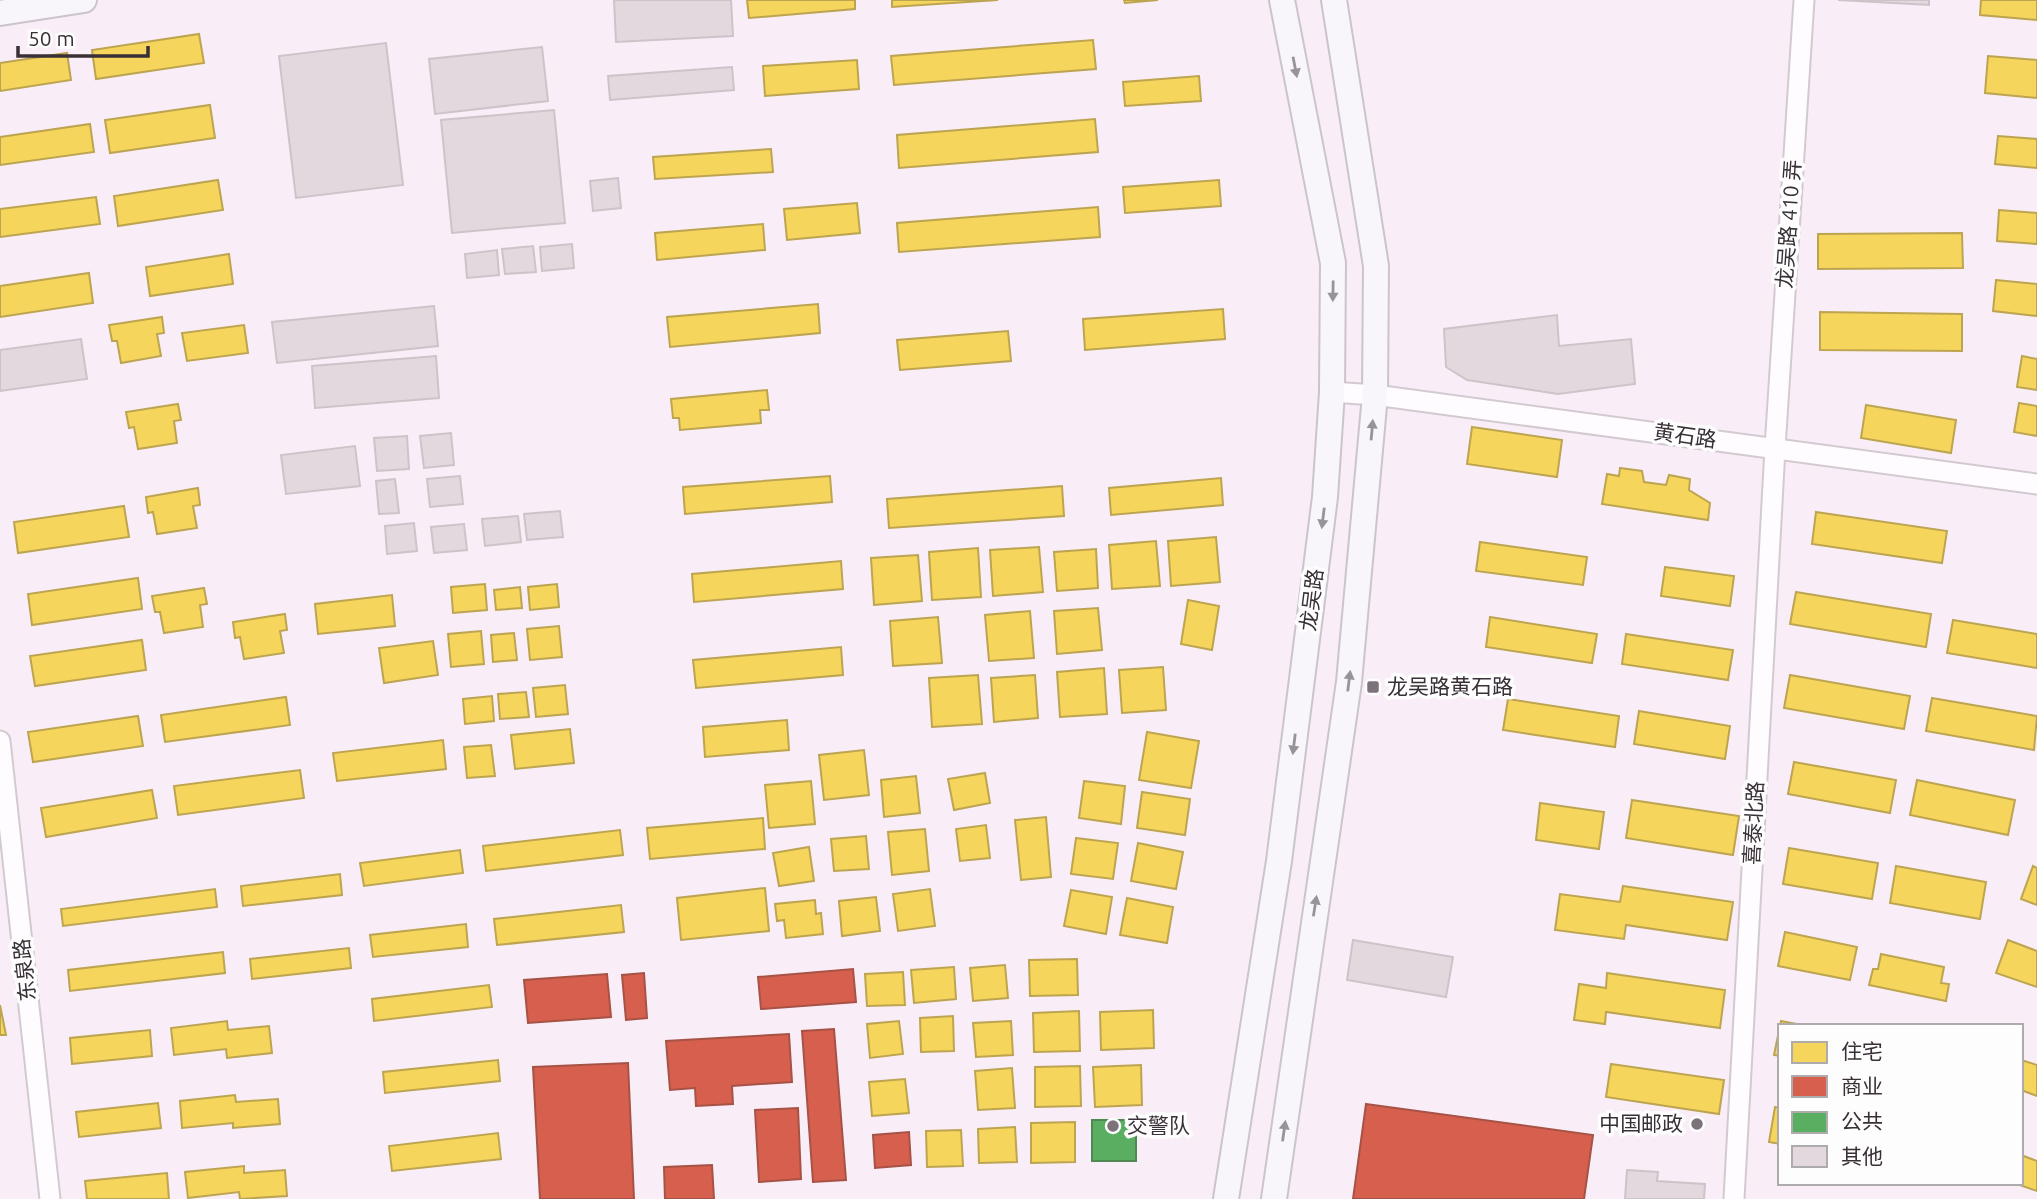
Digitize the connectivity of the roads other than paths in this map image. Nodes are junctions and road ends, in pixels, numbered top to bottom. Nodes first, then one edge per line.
1 (84, 0) edge
2 (1282, 0) edge
3 (1335, 0) edge
4 (1804, 0) edge
5 (0, 13) edge
6 (1332, 392) junction
7 (1375, 395) junction
8 (1775, 448) junction
9 (2037, 484) edge
10 (0, 741) edge
11 (50, 1199) edge
12 (1226, 1199) edge
13 (1274, 1199) edge
14 (1734, 1199) edge

1 - 5 main road
2 -> 6 main road, 龙吴路
3 - 7 main road, 龙吴路
4 - 8 street, 龙吴路 410 弄
6 - 7 street, 黄石路
6 -> 12 main road, 龙吴路
7 - 8 street, 黄石路
13 -> 7 main road, 龙吴路
8 - 9 street, 黄石路
8 - 14 street, 喜泰北路
10 - 11 street, 东泉路

